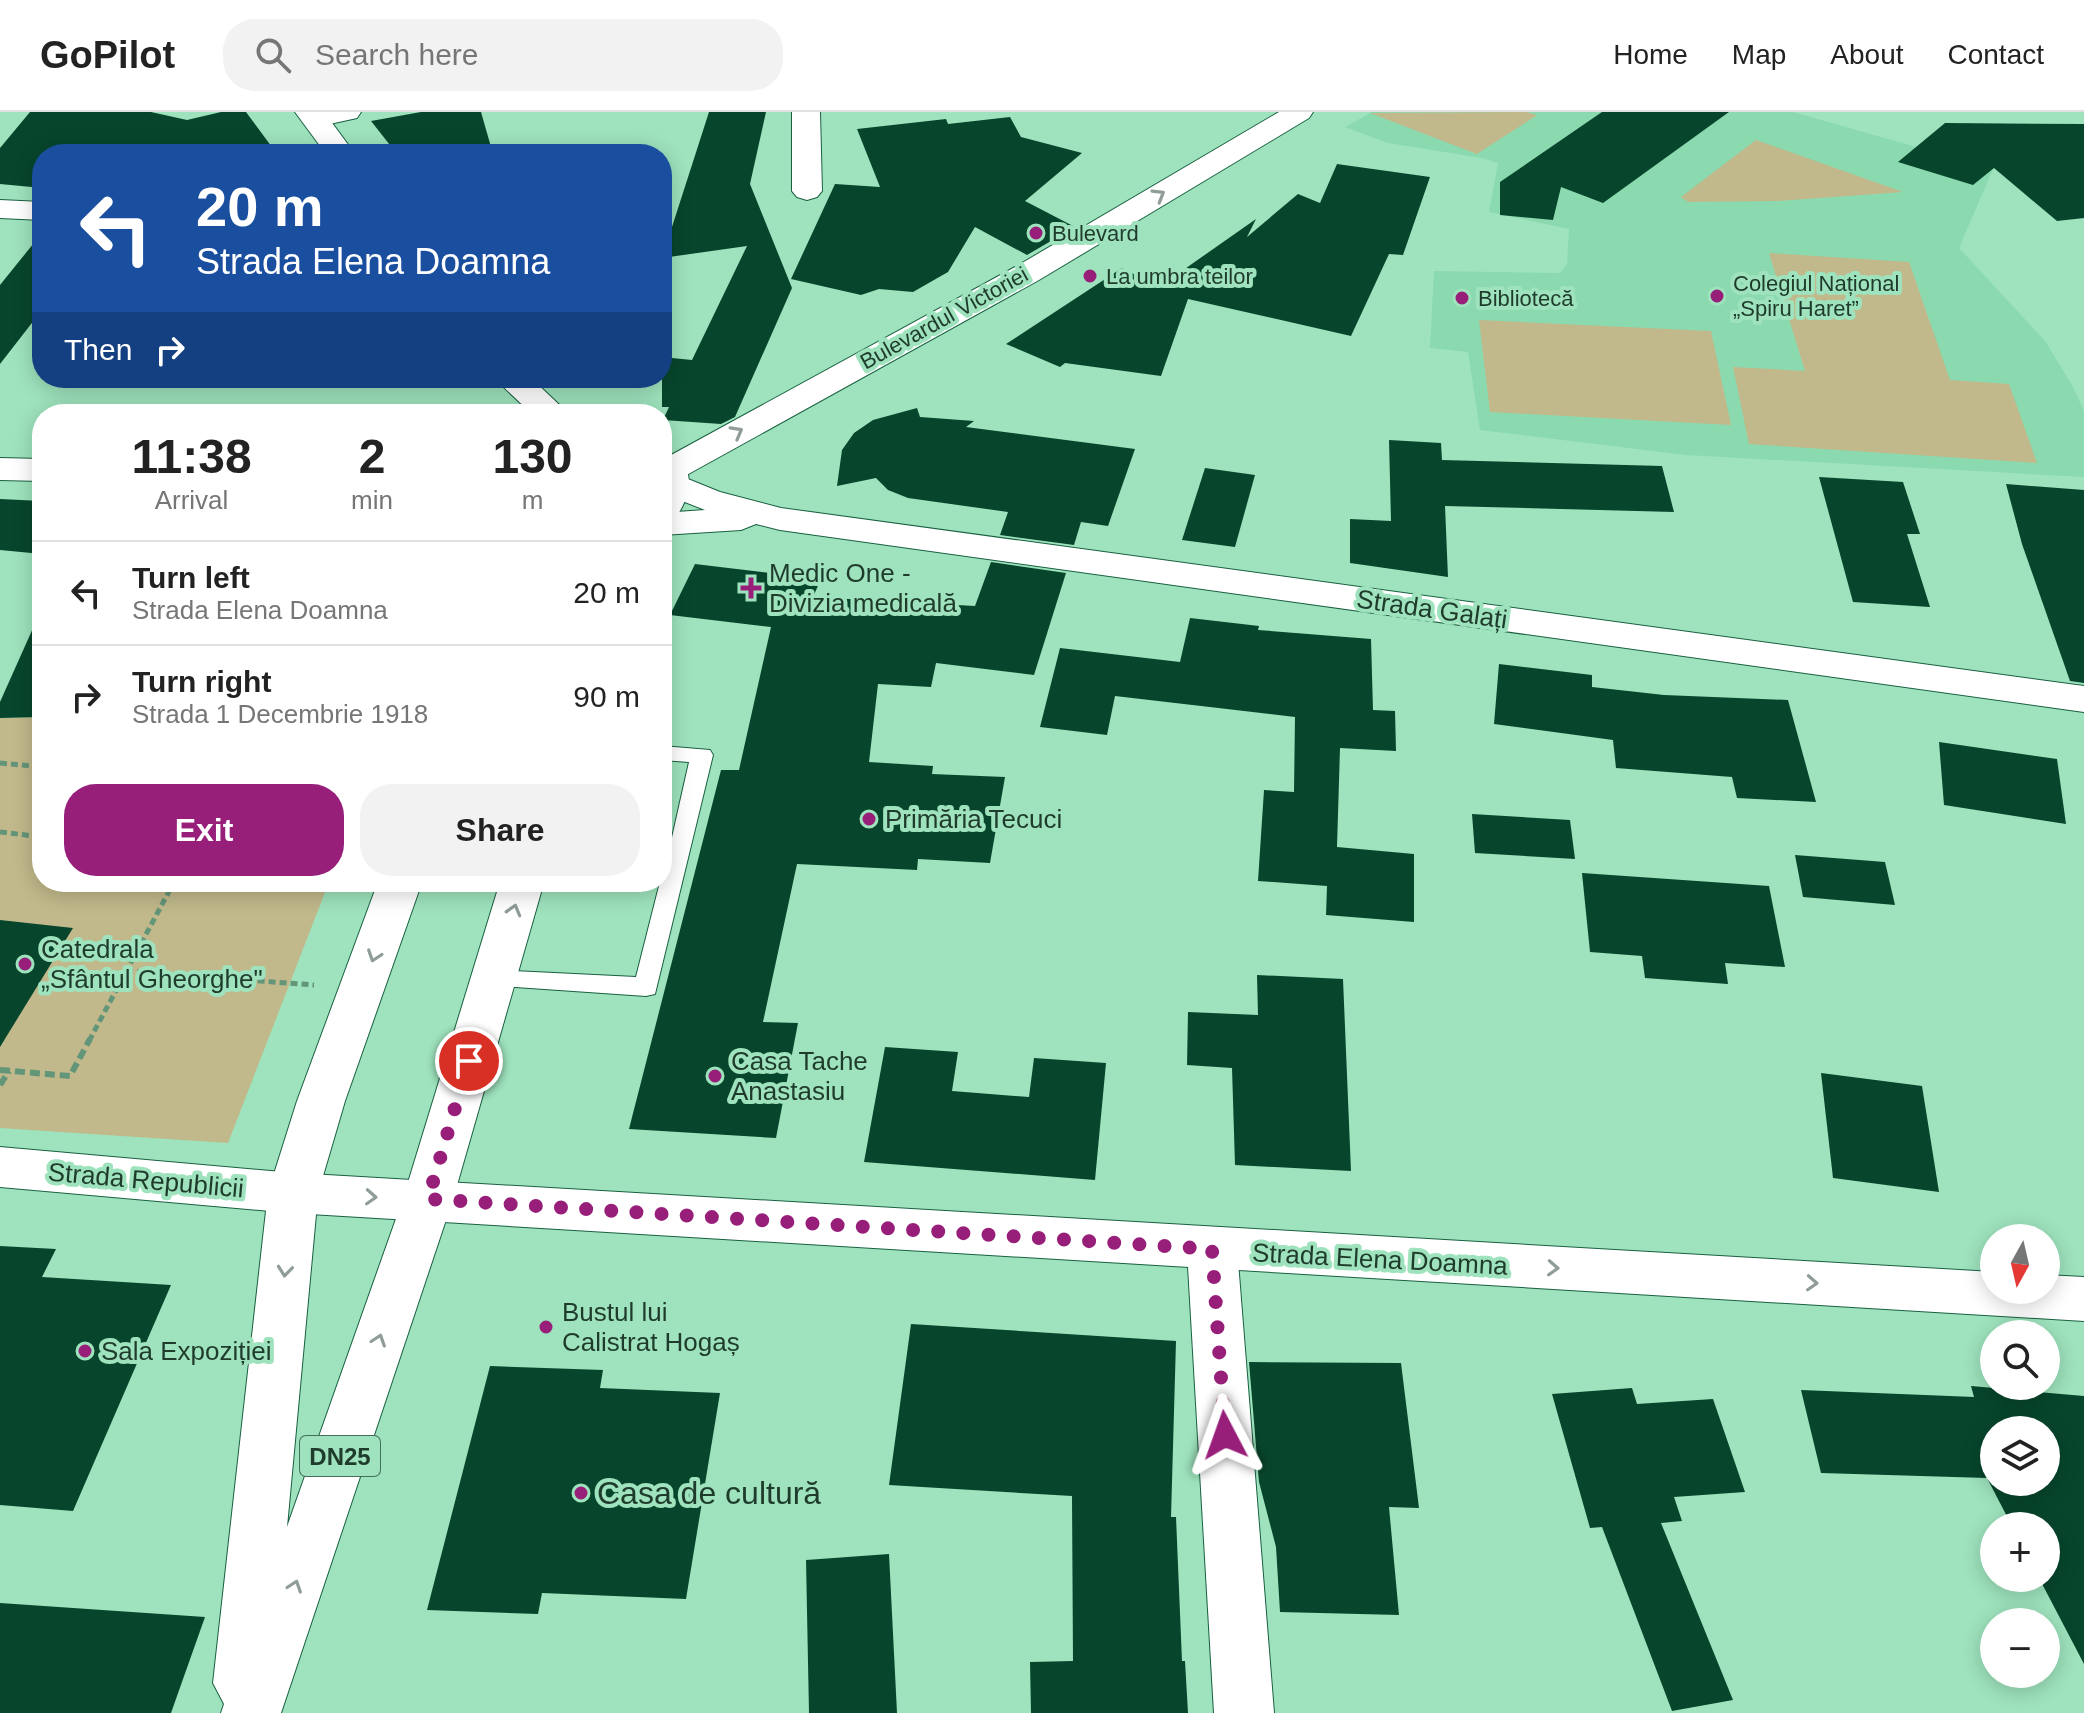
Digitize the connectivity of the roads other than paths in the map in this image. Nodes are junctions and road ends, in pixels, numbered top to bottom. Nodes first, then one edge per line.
1 (347, 112) edge
2 (806, 112) edge
3 (1299, 112) edge
4 (312, 116) edge
5 (333, 144) edge
6 (807, 191) dead end
7 (0, 209) edge
8 (32, 211) edge
9 (519, 393) edge
10 (536, 404) edge
11 (0, 469) edge
12 (32, 470) edge
13 (672, 479) edge
14 (672, 484) edge
15 (780, 519) junction
16 (672, 524) edge
17 (2084, 699) edge
18 (672, 754) edge
19 (672, 879) edge
20 (397, 892) edge
21 (519, 892) edge
22 (669, 892) edge
23 (494, 979) junction
24 (0, 1167) edge
25 (293, 1193) junction
26 (428, 1199) junction
27 (1212, 1249) junction
28 (2084, 1299) edge
29 (240, 1713) edge
30 (251, 1713) edge
31 (1244, 1713) edge

1 - 4 street
2 - 6 street
13 -> 3 street, Bulevardul Victoriei
4 - 5 street
7 - 8 street
9 - 10 street
11 - 12 street
14 - 15 street, Strada Galați
15 - 16 street, Strada Galați
15 - 17 street, Strada Galați
18 - 19 lane
20 -> 25 street, DN25
23 -> 21 street, DN25
22 - 23 lane
23 - 26 street, DN25
24 - 25 street, Strada Republicii
25 -> 26 street, Strada Elena Doamna
25 -> 29 street, DN25
26 - 27 street, Strada Elena Doamna
30 -> 26 street, DN25
27 -> 28 street, Strada Elena Doamna
27 - 31 street

